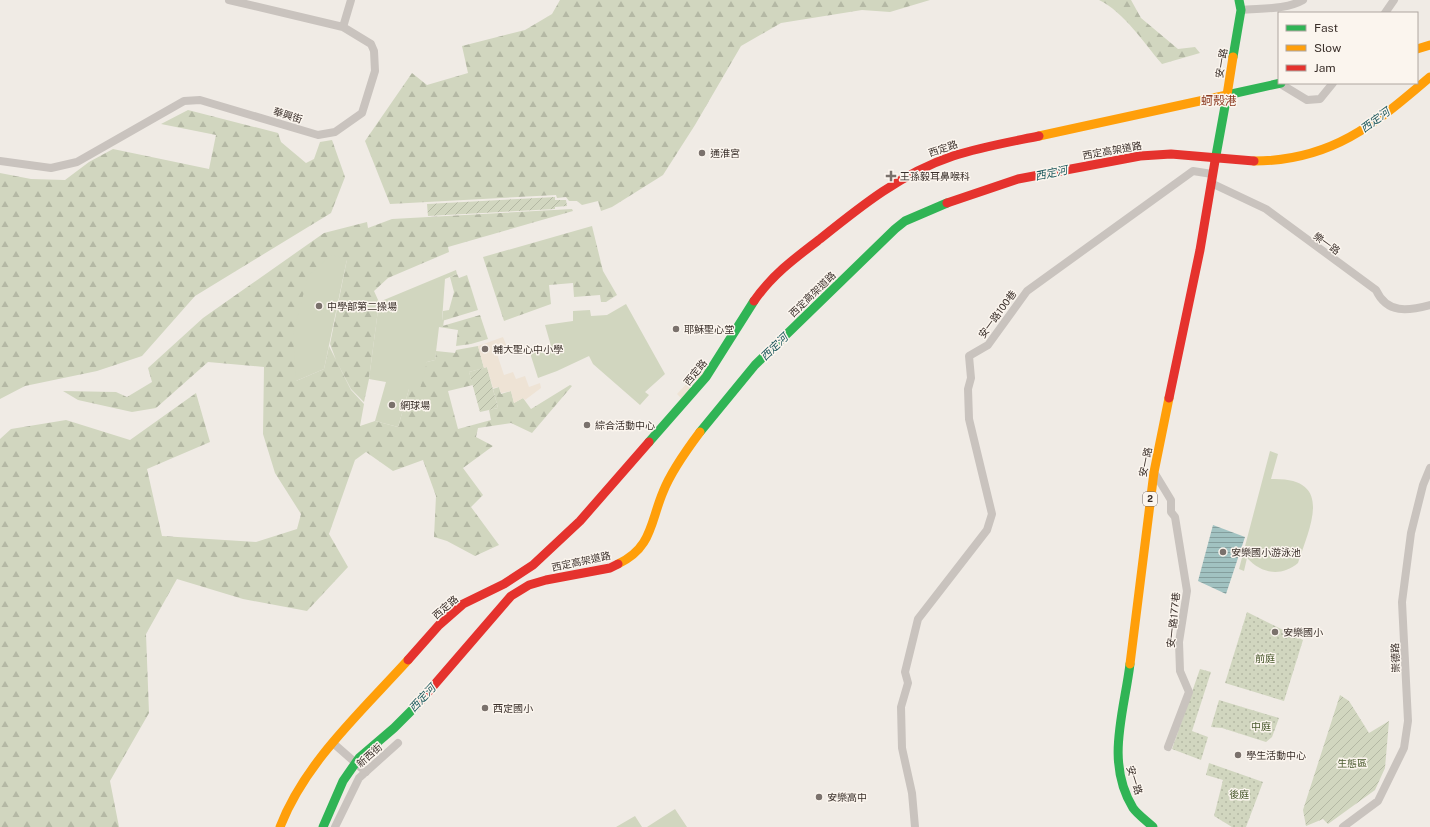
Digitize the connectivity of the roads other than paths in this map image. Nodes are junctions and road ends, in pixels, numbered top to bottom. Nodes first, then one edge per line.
1 (229, 0) edge
2 (350, 0) edge
3 (1239, 0) edge
4 (1303, 0) edge
5 (1394, 0) edge
6 (1240, 10) junction
7 (1386, 12) edge
8 (343, 27) junction
9 (1430, 45) edge
10 (1418, 49) edge
11 (1430, 77) edge
12 (1278, 83) edge
13 (1282, 84) edge
14 (1332, 84) edge
15 (1227, 95) junction
16 (0, 161) edge
17 (1212, 179) junction
18 (1430, 305) edge
19 (1430, 468) edge
20 (1154, 472) junction
21 (333, 743) junction
22 (398, 743) dead end
23 (1168, 748) dead end
24 (366, 772) junction
25 (280, 827) edge
26 (323, 827) edge
27 (335, 827) edge
28 (915, 827) edge
29 (1153, 827) edge
30 (1343, 827) edge

1 - 8 street, 華興街
2 - 8 street
3 - 6 street, 安一路
4 - 6 street
5 - 7 street
6 - 15 street, 安一路
8 - 16 street, 華興街
9 - 10 street
11 - 26 street, 西定高架道路, bridge
12 - 15 street, 西定路
13 - 14 street
15 - 17 street, 安一路 / 2, bridge
15 - 21 street, 西定路
17 - 18 street, 樂一路
17 - 20 street, 安一路 / 2
17 - 28 street, 安一路100巷
19 - 30 street, 崇德路
20 - 23 street, 安一路177巷
20 - 29 street, 安一路 / 2
21 - 24 street
21 - 25 street, 西定路
22 - 24 street, 新西街
24 - 27 street, 新西街

